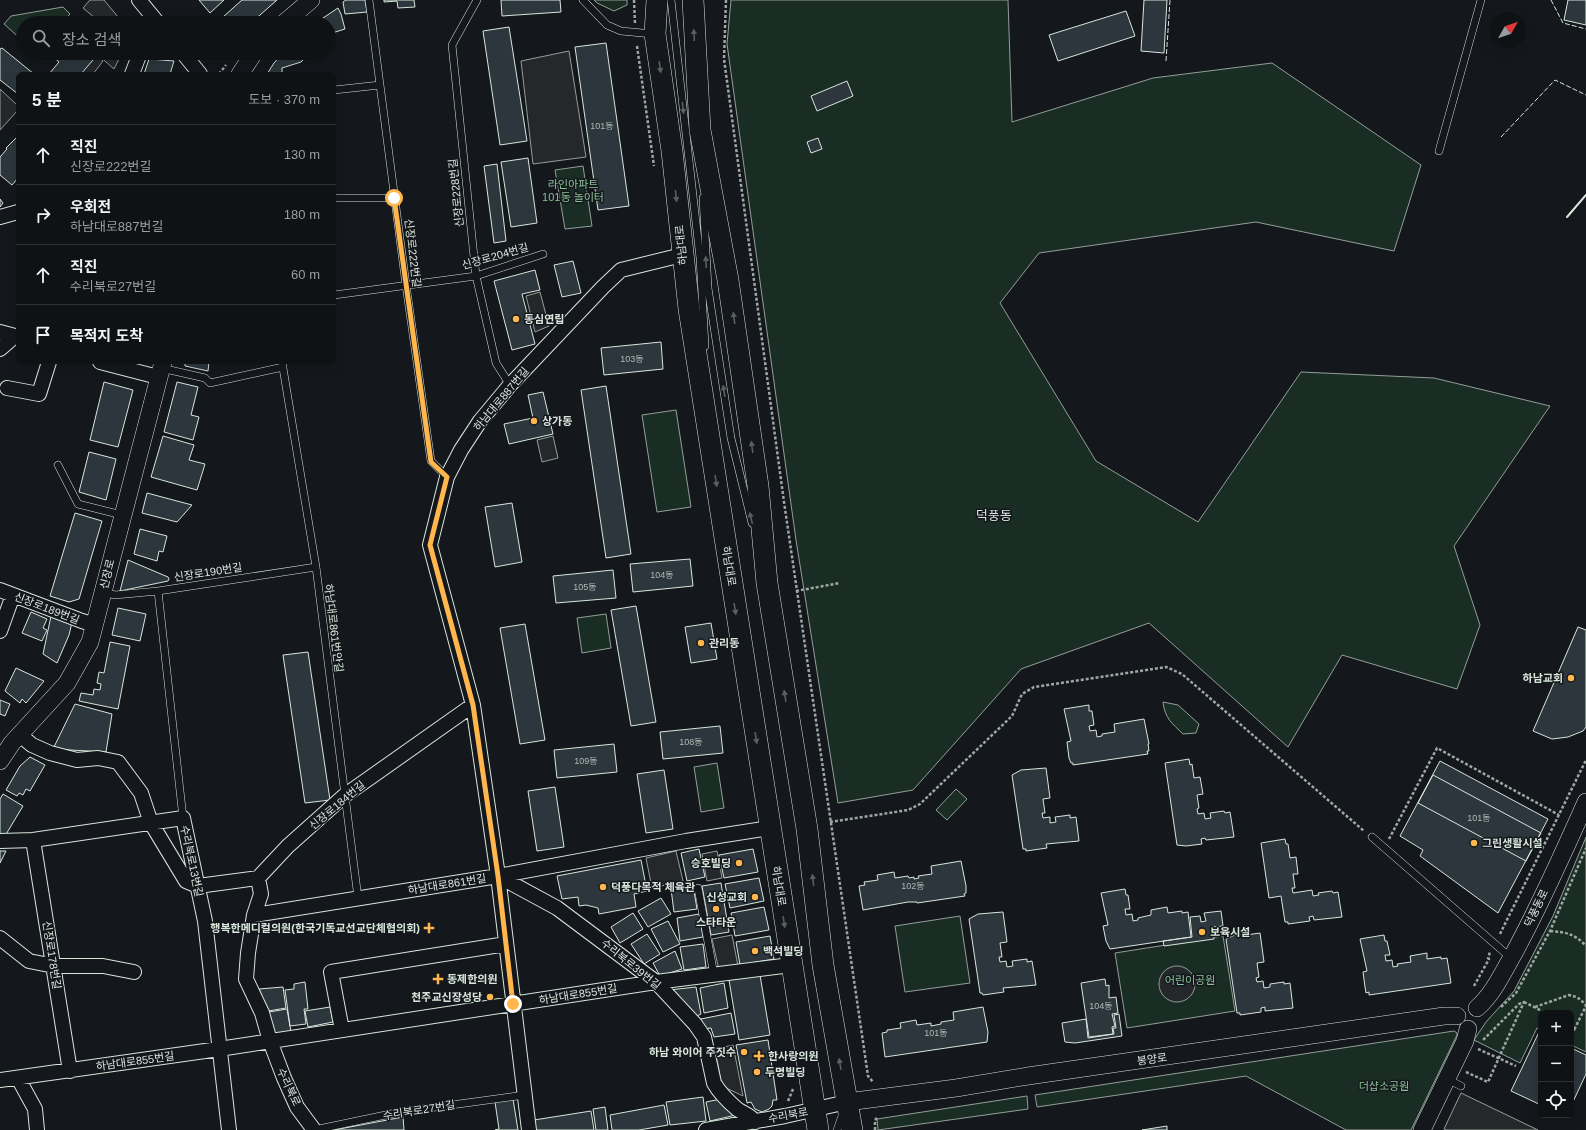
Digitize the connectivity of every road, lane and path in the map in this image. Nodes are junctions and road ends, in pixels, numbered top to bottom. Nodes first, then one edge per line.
1 (139, 0) edge
2 (311, 0) edge
3 (369, 0) edge
4 (477, 0) edge
5 (582, 0) edge
6 (657, 0) edge
7 (671, 0) edge
8 (692, 0) edge
9 (726, 0) edge
10 (1481, 0) edge
11 (152, 16) edge
12 (292, 16) edge
13 (656, 34) junction
14 (137, 60) edge
15 (188, 60) edge
16 (249, 60) edge
17 (133, 72) edge
18 (197, 72) edge
19 (241, 72) edge
20 (380, 85) junction
21 (336, 90) edge
22 (700, 130) junction
23 (1439, 150) dead end
24 (703, 185) dead end
25 (703, 193) dead end
26 (336, 198) edge
27 (394, 198) junction
28 (16, 213) edge
29 (0, 217) edge
30 (543, 254) dead end
31 (682, 255) junction
32 (476, 276) junction
33 (406, 285) junction
34 (336, 295) edge
35 (0, 332) edge
36 (16, 336) edge
37 (0, 349) edge
38 (705, 350) dead end
39 (48, 364) edge
40 (117, 364) edge
41 (282, 365) edge
42 (706, 366) dead end
43 (160, 369) edge
44 (510, 385) junction
45 (7, 388) dead end
46 (710, 442) junction
47 (58, 465) dead end
48 (447, 477) junction
49 (122, 515) junction
50 (316, 567) junction
51 (767, 583) junction
52 (840, 583) dead end
53 (158, 591) junction
54 (796, 591) junction
55 (102, 592) junction
56 (7, 593) edge
57 (95, 625) junction
58 (0, 631) edge
59 (473, 705) junction
60 (11, 739) edge
61 (1586, 760) edge
62 (0, 761) edge
63 (344, 796) junction
64 (1586, 802) edge
65 (1559, 815) junction
66 (183, 818) junction
67 (830, 822) junction
68 (151, 823) junction
69 (770, 828) junction
70 (1372, 837) joint
71 (33, 840) junction
72 (0, 841) edge
73 (1385, 848) junction
74 (498, 876) junction
75 (258, 878) junction
76 (198, 886) junction
77 (698, 888) dead end
78 (358, 898) junction
79 (254, 915) junction
80 (1550, 931) dead end
81 (0, 938) edge
82 (506, 944) junction
83 (1495, 944) junction
84 (1586, 946) edge
85 (1511, 958) junction
86 (791, 965) junction
87 (54, 966) junction
88 (134, 972) dead end
89 (714, 975) junction
90 (656, 982) junction
91 (1471, 991) dead end
92 (1524, 1002) junction
93 (513, 1004) junction
94 (1535, 1007) junction
95 (1540, 1010) edge
96 (1463, 1022) junction
97 (1575, 1028) edge
98 (342, 1030) junction
99 (270, 1041) junction
100 (1481, 1042) dead end
101 (1476, 1047) dead end
102 (219, 1049) junction
103 (1499, 1059) junction
104 (1516, 1066) dead end
105 (1461, 1070) dead end
106 (70, 1071) junction
107 (18, 1078) junction
108 (0, 1080) edge
109 (873, 1082) dead end
110 (525, 1095) junction
111 (847, 1102) junction
112 (815, 1110) junction
113 (877, 1118) dead end
114 (756, 1122) junction
115 (37, 1130) edge
116 (229, 1130) edge
117 (315, 1130) edge
118 (529, 1130) edge
119 (706, 1130) edge
120 (818, 1130) edge
121 (837, 1130) edge
122 (852, 1130) edge
123 (876, 1130) edge
124 (1422, 1130) edge

1 - 11 street
2 - 12 street
3 - 20 lane, 신장로222번길
4 - 32 lane, 신장로228번길
5 - 13 lane
6 - 13 main road, 하남대로
7 -> 38 lane
22 -> 8 main road
9 - 54 path
10 - 23 lane
13 -> 31 main road, 하남대로
14 - 17 street
15 - 18 street
16 - 19 street
20 - 21 lane
20 - 27 lane, 신장로222번길
22 - 24 lane
51 -> 22 main road
51 -> 25 lane
26 - 27 lane
27 - 33 lane, 신장로222번길
28 - 29 street
30 - 32 lane, 신장로204번길
31 - 44 street, 하남대로887번길
31 - 46 main road, 하남대로
32 - 33 lane, 신장로204번길
32 - 44 lane, 신장로228번길
33 - 34 lane, 신장로204번길
33 - 48 lane, 신장로222번길
35 - 36 street
36 - 37 street
39 - 45 street
40 - 43 street
41 - 43 lane
41 - 50 lane, 하남대로861번안길
42 - 46 lane
43 - 49 street, 신장로
44 - 48 street, 하남대로887번길
46 -> 69 main road, 하남대로
47 - 49 lane
48 - 59 street, 하남대로887번길
49 - 55 street, 신장로
50 - 53 lane, 신장로190번길
50 - 63 lane, 하남대로861번안길
111 -> 51 main road
52 - 54 path
53 - 55 lane, 신장로190번길
53 - 66 lane, 수리북로13번길
54 - 67 path
55 - 57 street, 신장로
56 - 57 street, 신장로189번길
56 - 58 street
57 - 60 street, 신장로
59 - 63 street, 신장로184번길
59 - 74 street, 하남대로887번길
60 - 62 street, 신장로
60 - 68 street
61 - 65 path
63 - 75 street, 신장로184번길
63 - 78 lane, 하남대로861번안길
64 - 85 street, 덕풍동로
65 - 73 path
65 - 83 path
66 - 68 street
66 - 76 street, 수리북로13번길
67 - 70 path
67 - 109 path
68 - 71 street
68 - 76 street
69 - 74 street, 하남대로861번길
69 -> 86 main road, 하남대로
70 - 73 lane
71 - 72 street
71 - 87 street, 신장로178번길
73 - 83 lane
74 - 78 street, 하남대로861번길
74 - 82 street
74 - 90 street, 수리북로39번길
75 - 76 street
75 - 79 street
76 - 102 street, 수리북로13번길
77 - 89 lane
78 - 79 street, 하남대로861번길
79 - 99 street
80 - 84 path
81 - 87 street
82 - 93 street
82 - 98 street
83 - 85 lane
83 - 91 path
85 - 96 street, 덕풍동로
86 - 89 street, 하남대로855번길
86 - 112 main road, 하남대로
87 - 88 street
87 - 106 street, 신장로178번길
89 - 90 street, 하남대로855번길
90 - 93 street, 하남대로855번길
90 - 114 street, 수리북로39번길
92 - 94 path
92 - 100 path
92 - 103 path
93 - 98 street, 하남대로855번길
93 - 110 street
94 - 95 path
94 - 97 path
96 - 111 street, 봉양로
96 - 124 street
98 - 99 street, 하남대로855번길
99 - 102 street, 하남대로855번길
99 - 117 street, 수리북로
101 - 103 path
102 - 106 street, 하남대로855번길
102 - 116 street, 수리북로13번길
103 - 104 path
103 - 105 path
106 - 107 street, 하남대로855번길
107 - 108 street, 하남대로855번길
107 - 115 street
110 - 117 lane, 수리북로27번길
110 - 118 street
111 - 112 street, 수리북로
111 - 121 lane
111 - 122 main road
112 - 114 street, 수리북로
112 - 120 main road, 하남대로
113 - 123 path
114 - 119 street, 수리북로

